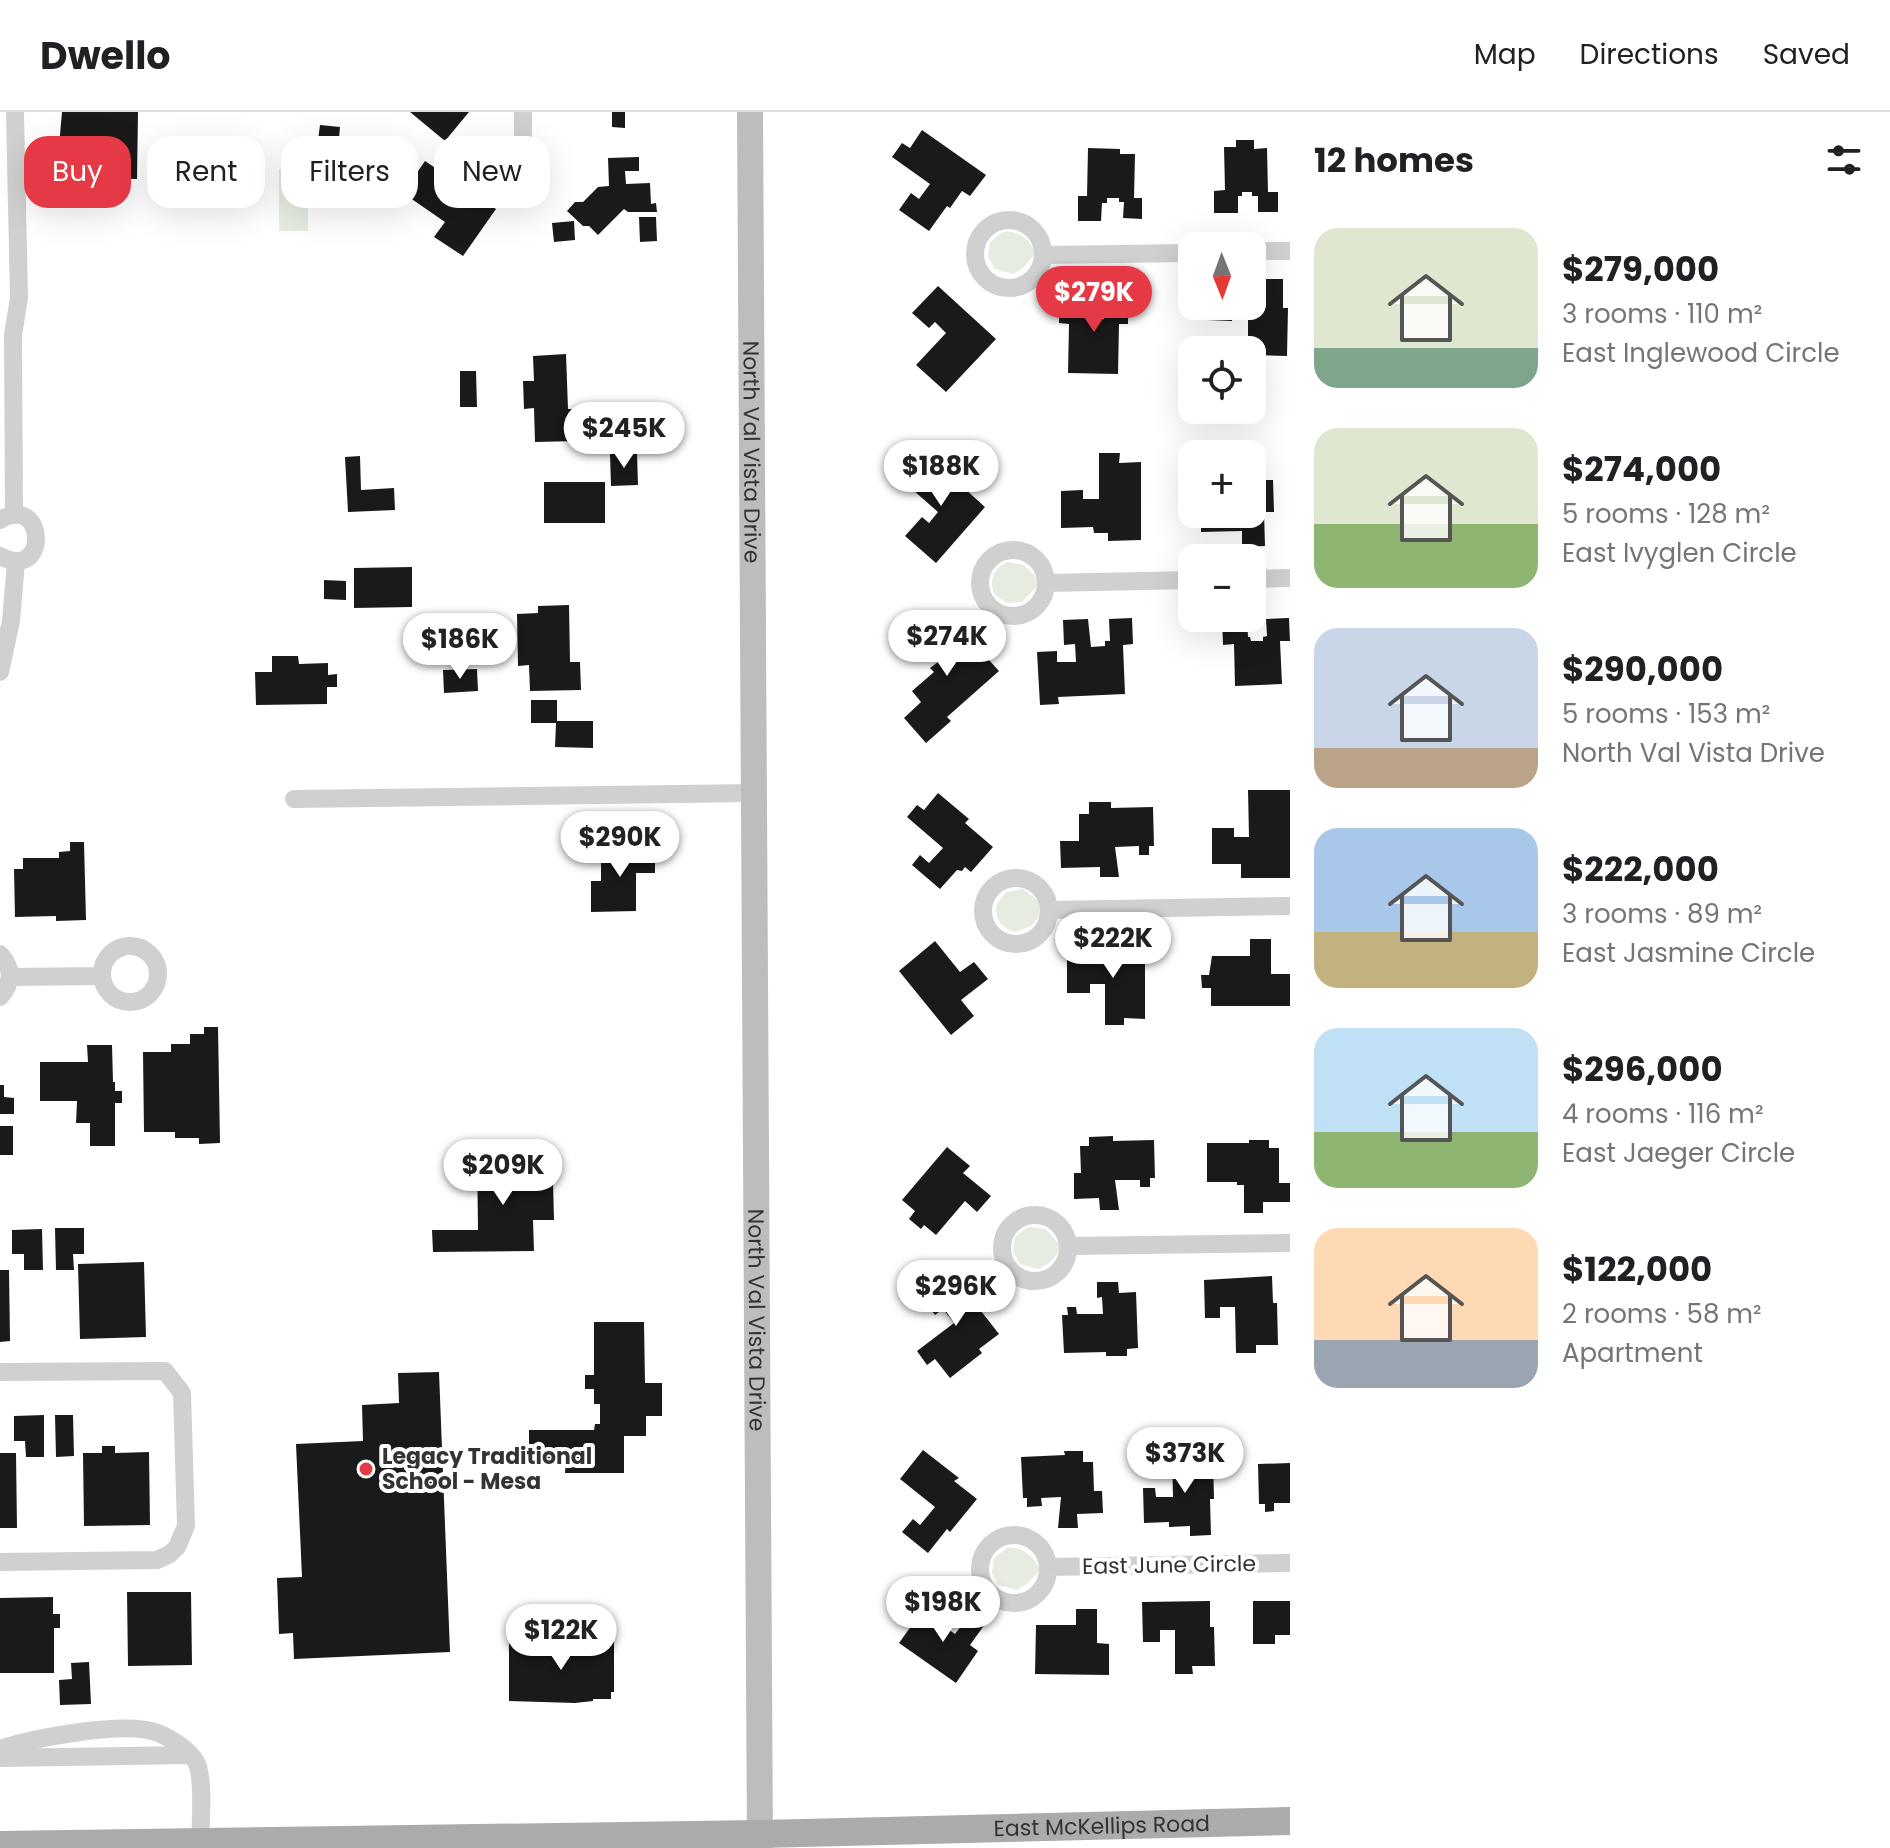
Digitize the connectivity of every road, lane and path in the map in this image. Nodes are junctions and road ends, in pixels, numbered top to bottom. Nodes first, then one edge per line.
1 (15, 112) edge
2 (523, 112) edge
3 (750, 112) edge
4 (523, 136) edge
5 (8, 200) edge
6 (1266, 251) edge
7 (1290, 251) edge
8 (1178, 253) edge
9 (1043, 255) dead end
10 (0, 315) edge
11 (13, 335) junction
12 (7, 518) edge
13 (8, 559) edge
14 (1290, 578) edge
15 (1266, 579) edge
16 (1178, 580) edge
17 (1046, 583) dead end
18 (0, 672) edge
19 (754, 793) junction
20 (294, 799) dead end
21 (1290, 906) edge
22 (1049, 910) dead end
23 (0, 954) edge
24 (102, 976) dead end
25 (10, 977) junction
26 (0, 997) edge
27 (1290, 1243) edge
28 (1069, 1246) dead end
29 (0, 1372) edge
30 (0, 1562) edge
31 (1290, 1563) edge
32 (1048, 1567) dead end
33 (119, 1730) junction
34 (0, 1749) edge
35 (189, 1755) junction
36 (120, 1756) junction
37 (0, 1758) edge
38 (1290, 1821) edge
39 (760, 1841) edge
40 (0, 1845) edge
41 (200, 1845) edge

1 - 5 street
2 - 4 street
3 - 19 main road, North Val Vista Drive
5 - 11 street
6 - 7 street
8 - 9 street
10 - 11 street
11 - 12 street
12 - 13 street
13 - 18 street
14 - 15 street
16 - 17 street
19 - 20 street
19 - 39 main road, North Val Vista Drive
21 - 22 street
23 - 25 street
24 - 25 street
25 - 26 street
27 - 28 street
29 - 30 street
31 - 32 street, East June Circle
33 - 34 street
33 - 35 street
33 - 36 street
35 - 36 street
35 - 41 street
36 - 37 street
38 - 39 main road, East McKellips Road
39 - 41 main road, East McKellips Road
40 - 41 main road, East McKellips Road

